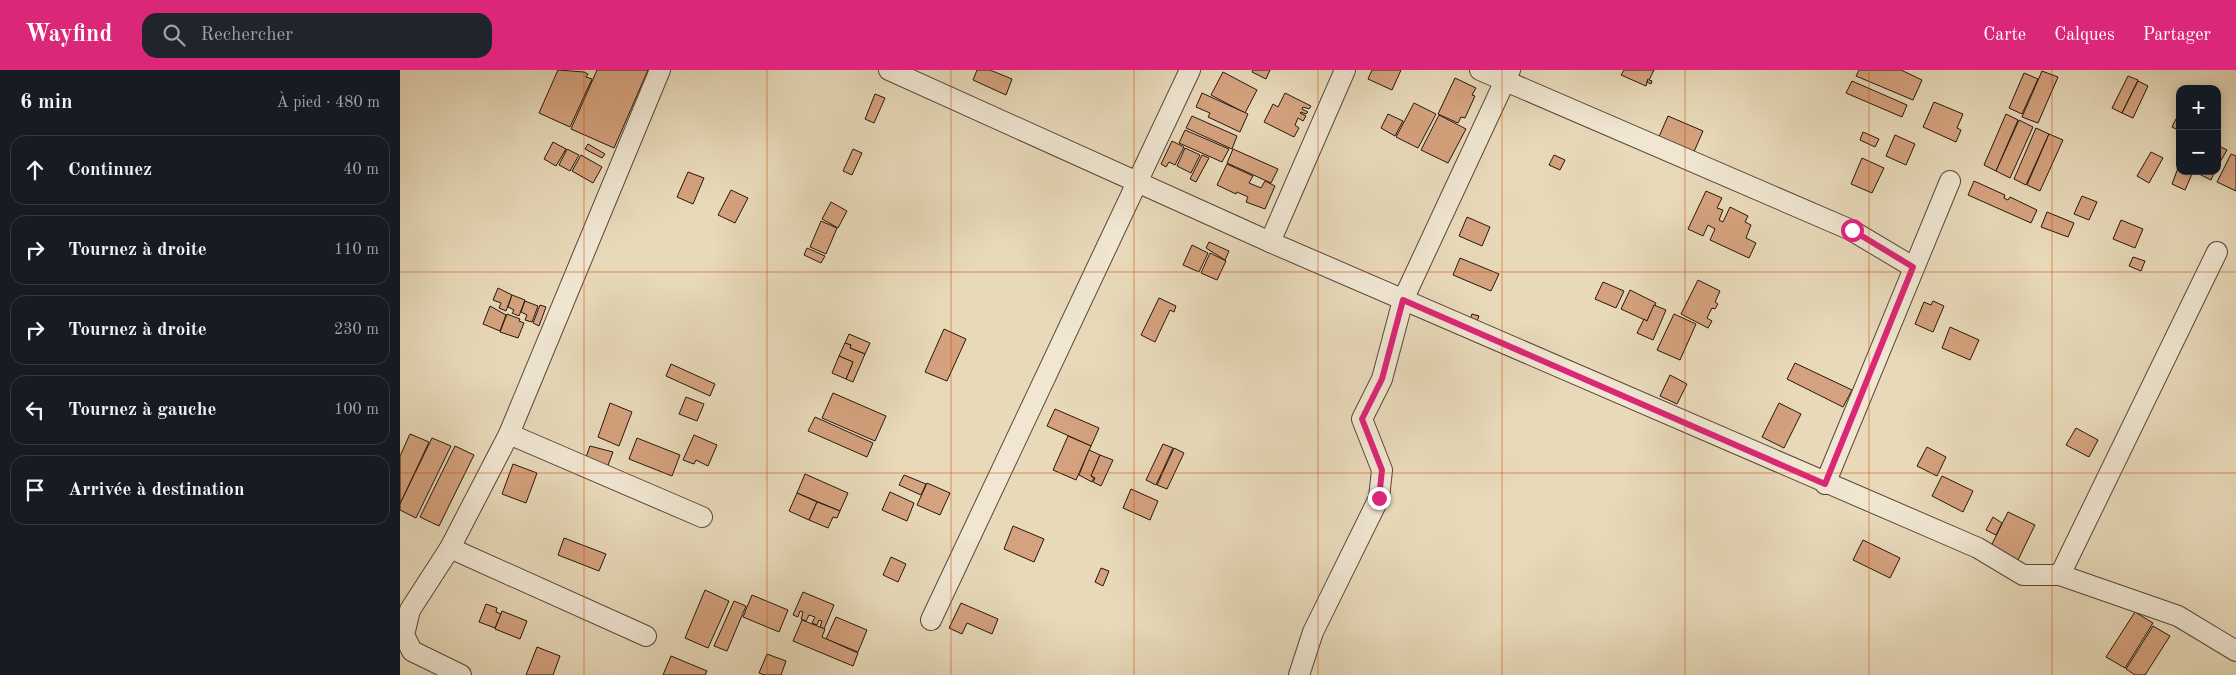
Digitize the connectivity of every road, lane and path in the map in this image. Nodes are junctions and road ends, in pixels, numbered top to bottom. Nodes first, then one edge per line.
1 (660, 70) edge
2 (889, 70) edge
3 (1190, 70) edge
4 (1345, 70) edge
5 (1480, 70) edge
6 (1507, 75) edge
7 (1950, 181) dead end
8 (1138, 182) junction
9 (1270, 242) junction
10 (2217, 252) dead end
11 (1913, 267) junction
12 (1403, 300) junction
13 (509, 434) junction
14 (1825, 484) junction
15 (702, 517) dead end
16 (450, 548) junction
17 (2060, 575) junction
18 (931, 620) dead end
19 (646, 636) dead end
20 (2236, 651) edge
21 (461, 675) edge
22 (1299, 675) edge

1 - 13 street
2 - 8 street
3 - 8 street
4 - 9 street
5 - 6 street
6 - 11 street
6 - 12 street
7 - 11 street
8 - 9 street
8 - 18 street
9 - 12 street
10 - 17 street
11 - 14 street
12 - 14 street
12 - 22 street
13 - 15 street
13 - 16 street
14 - 17 street
16 - 19 street
16 - 21 street
17 - 20 street

